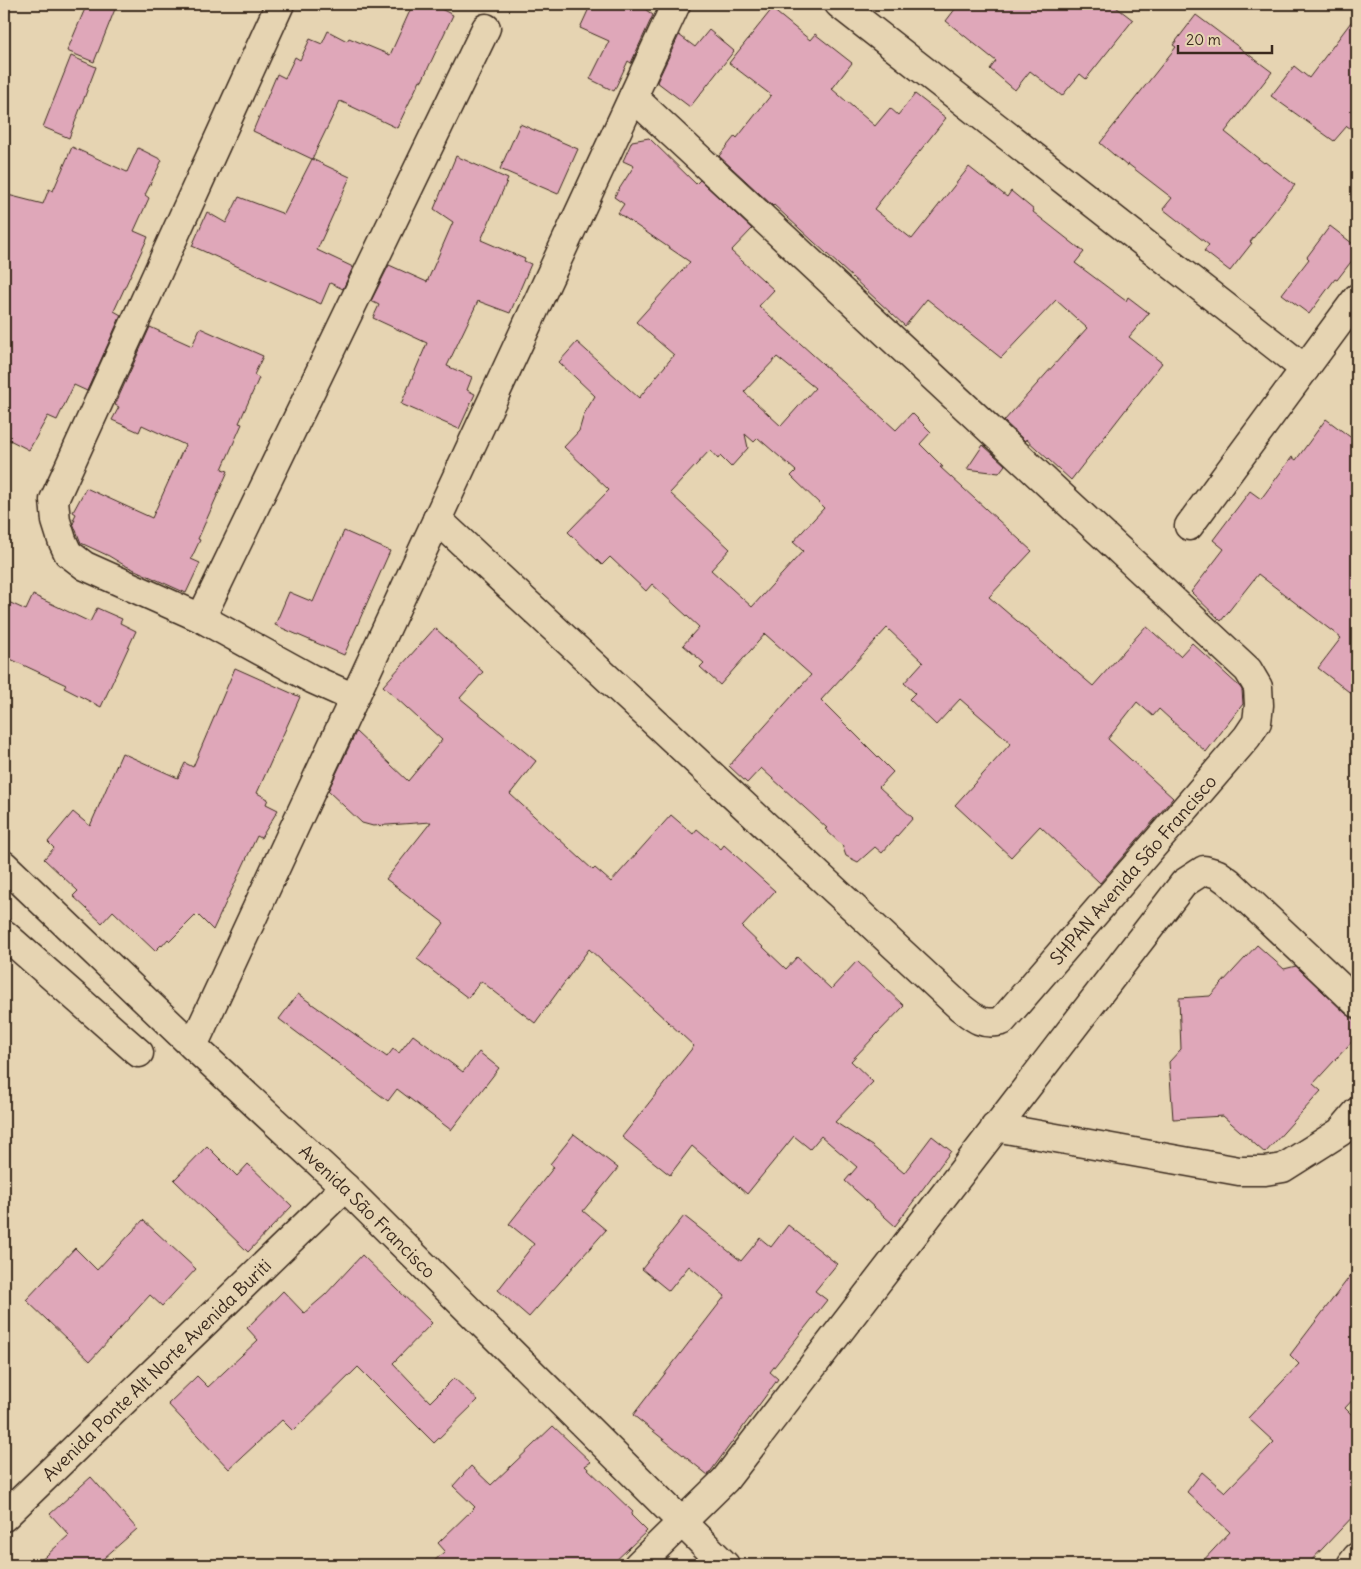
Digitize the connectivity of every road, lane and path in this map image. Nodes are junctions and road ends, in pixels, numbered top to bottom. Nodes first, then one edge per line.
1 (280, 4) edge
2 (676, 4) edge
3 (838, 4) edge
4 (486, 28) dead end
5 (633, 97) junction
6 (1357, 298) edge
7 (1305, 369) junction
8 (437, 519) junction
9 (1189, 526) dead end
10 (202, 618) junction
11 (352, 697) junction
12 (8, 876) edge
13 (4, 934) edge
14 (1357, 1003) edge
15 (193, 1046) junction
16 (139, 1053) dead end
17 (1357, 1112) edge
18 (995, 1127) junction
19 (345, 1187) junction
20 (4, 1517) edge
21 (681, 1524) junction
22 (1357, 1557) edge
23 (638, 1565) edge
24 (725, 1565) edge
25 (1351, 1565) edge

1 - 10 street
2 - 5 street
3 - 7 street
4 - 10 street
5 - 8 street
5 - 8 street, SHPAN Avenida São Francisco
6 - 7 street
7 - 9 street
8 - 11 street
10 - 11 street
11 - 15 street
12 - 15 street, Avenida São Francisco
13 - 16 street
14 - 18 street
15 - 19 street, Avenida São Francisco
17 - 18 street
18 - 21 street
19 - 20 street, Avenida Ponte Alt Norte Avenida Buriti
19 - 21 street, Avenida São Francisco
21 - 23 street
21 - 24 street, Avenida São Francisco
22 - 25 street

